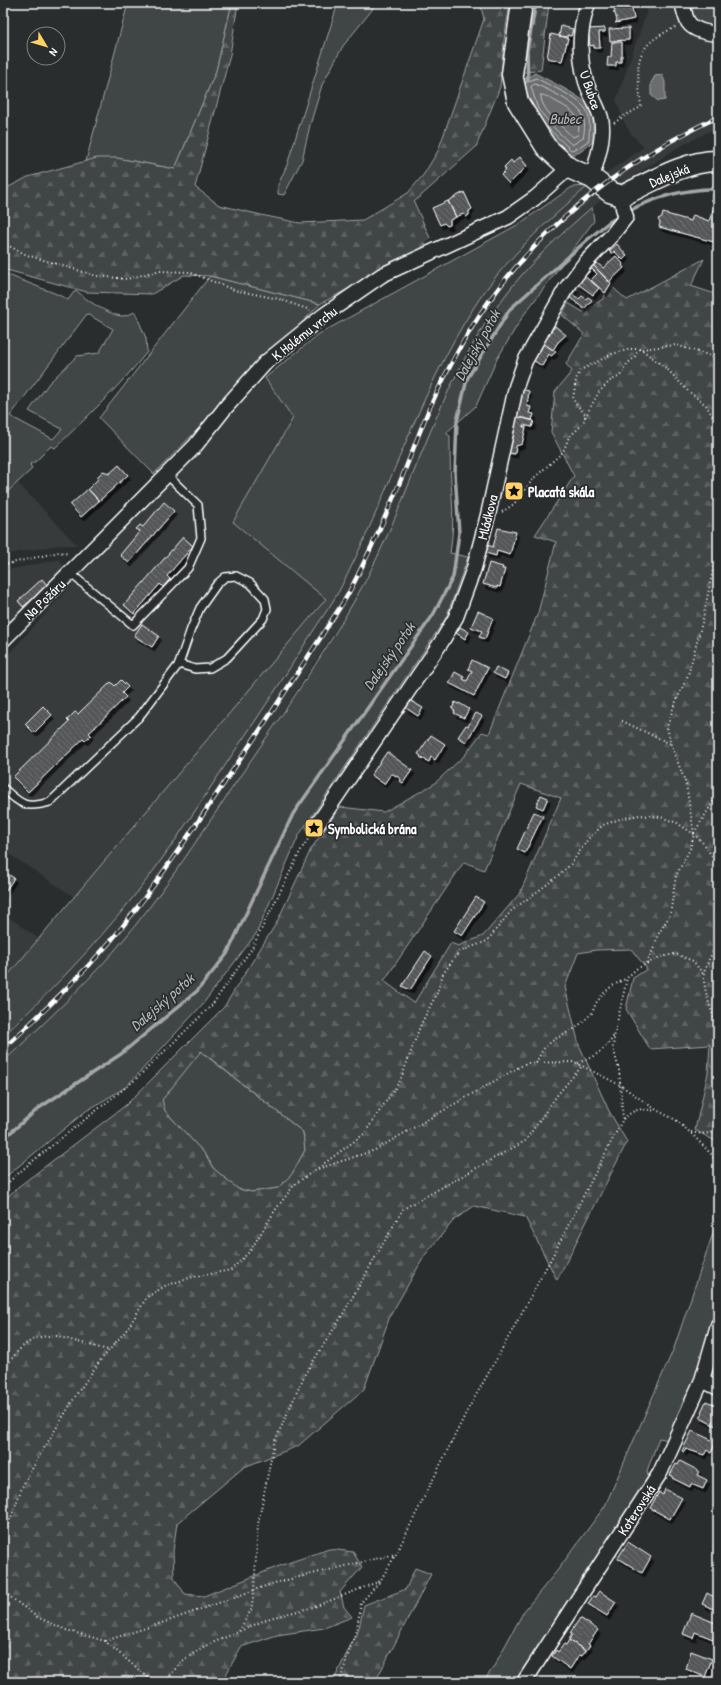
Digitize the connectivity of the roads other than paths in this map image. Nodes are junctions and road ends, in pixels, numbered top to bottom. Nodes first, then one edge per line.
1 (522, 3) edge
2 (588, 3) edge
3 (682, 3) edge
4 (718, 34) edge
5 (718, 161) edge
6 (569, 168) junction
7 (592, 178) junction
8 (623, 207) junction
9 (166, 474) junction
10 (84, 557) joint
11 (70, 573) junction
12 (3, 640) edge
13 (179, 664) junction
14 (3, 788) edge
15 (315, 828) road end
16 (718, 1325) edge
17 (702, 1380) junction
18 (718, 1388) edge
19 (524, 1682) edge

1 - 6 street
2 - 7 street, U Bubce
3 - 4 street
5 - 8 street, Dalejská
6 - 7 street
6 - 9 street, K Holému vrchu
7 - 8 street
8 - 15 street, Mládkova
9 - 10 street, K Holému vrchu
9 - 11 lane
10 - 11 street, Na Požáru
11 - 12 street, Na Požáru
13 - 13 lane
13 - 14 lane
16 - 17 street, Koterovská
17 - 18 street
17 - 19 street, Koterovská

